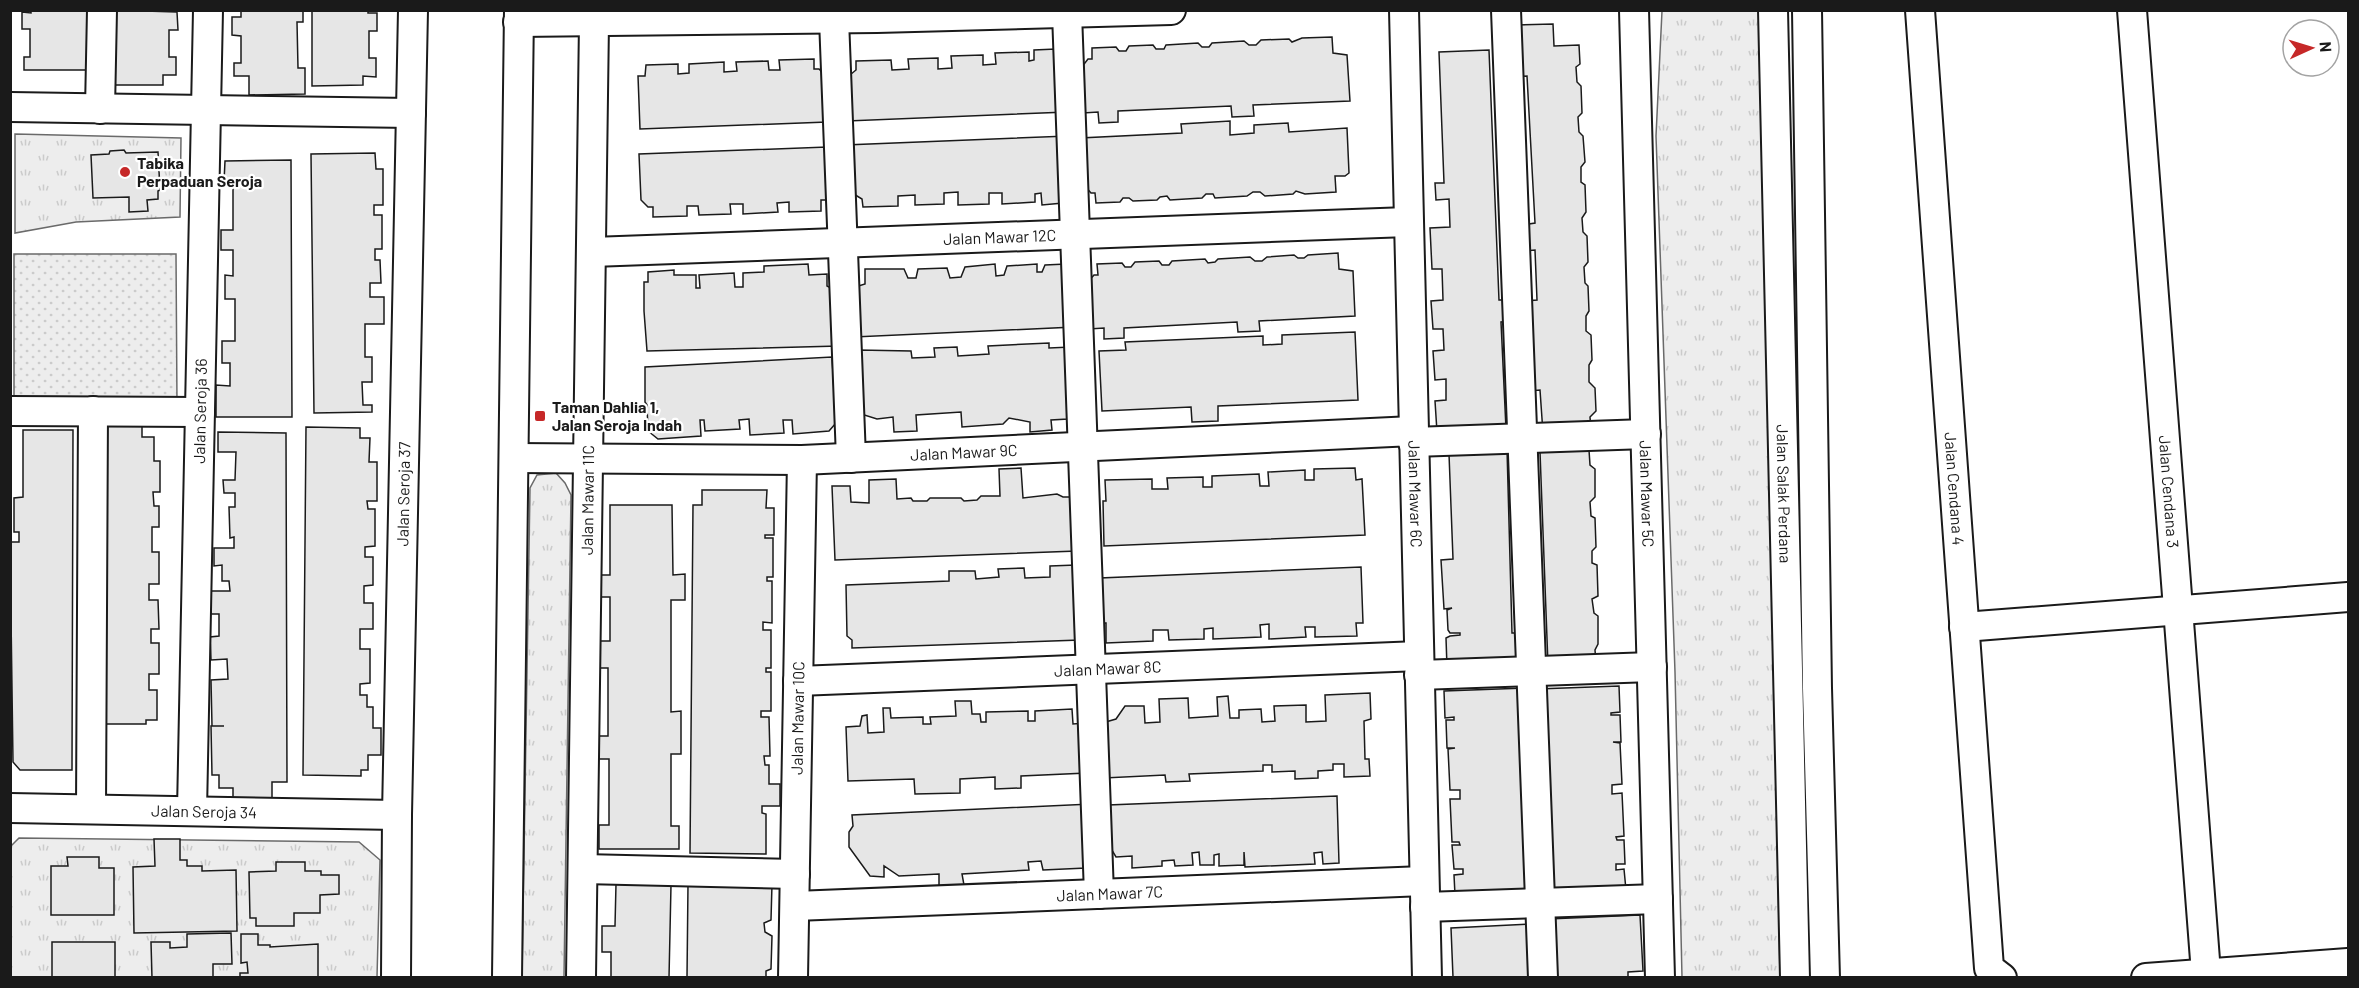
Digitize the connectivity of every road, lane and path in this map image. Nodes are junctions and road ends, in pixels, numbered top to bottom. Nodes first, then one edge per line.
1 (102, 10) edge
2 (208, 10) edge
3 (413, 10) edge
4 (1171, 10) edge
5 (1404, 10) edge
6 (1506, 10) edge
7 (1634, 10) edge
8 (1773, 10) edge
9 (1807, 10) edge
10 (1920, 10) edge
11 (2132, 10) edge
12 (1067, 13) junction
13 (877, 14) edge
14 (519, 16) edge
15 (834, 19) junction
16 (594, 22) junction
17 (10, 107) edge
18 (100, 109) junction
19 (207, 110) junction
20 (411, 113) junction
21 (1408, 222) junction
22 (1075, 234) junction
23 (842, 243) junction
24 (592, 252) junction
25 (10, 411) edge
26 (93, 411) junction
27 (200, 412) junction
28 (1646, 434) junction
29 (1413, 436) junction
30 (1522, 438) junction
31 (1083, 447) junction
32 (514, 458) junction
33 (850, 458) junction
34 (588, 459) junction
35 (802, 460) junction
36 (2349, 597) edge
37 (2178, 610) junction
38 (1964, 627) junction
39 (1419, 665) junction
40 (1652, 667) junction
41 (1091, 669) junction
42 (1531, 671) junction
43 (798, 681) junction
44 (10, 808) edge
45 (91, 809) junction
46 (192, 812) junction
47 (397, 815) junction
48 (583, 870) junction
49 (795, 874) junction
50 (1099, 894) junction
51 (1425, 894) junction
52 (1658, 899) junction
53 (1540, 903) junction
54 (795, 906) junction
55 (2349, 963) edge
56 (1995, 973) edge
57 (2206, 973) junction
58 (396, 978) edge
59 (507, 978) edge
60 (581, 978) edge
61 (793, 978) edge
62 (1427, 978) edge
63 (1543, 978) edge
64 (1660, 978) edge
65 (1795, 978) edge
66 (1825, 978) edge
67 (2146, 978) edge

1 - 18 street
2 - 19 street, Jalan Seroja 36
3 - 20 street, Jalan Seroja 37
4 - 12 street
5 - 21 street, Jalan Mawar 6C
6 - 30 street
7 - 28 street, Jalan Mawar 5C
8 - 65 street, Jalan Salak Perdana
9 - 66 street, Jalan Salak Perdana
10 - 38 street, Jalan Cendana 4
11 - 37 street, Jalan Cendana 3
12 - 13 street
12 - 22 street
13 - 15 street
14 - 16 street
14 - 32 street
15 - 16 street
15 - 23 street
16 - 24 street, Jalan Mawar 11C
17 - 18 street
18 - 19 street
19 - 20 street
19 - 27 street, Jalan Seroja 36
20 - 47 street, Jalan Seroja 37
21 - 22 street, Jalan Mawar 12C
21 - 29 street, Jalan Mawar 6C
22 - 23 street, Jalan Mawar 12C
22 - 31 street
23 - 24 street, Jalan Mawar 12C
23 - 33 street
24 - 34 street, Jalan Mawar 11C
25 - 26 street
26 - 27 street
26 - 45 street
27 - 46 street, Jalan Seroja 36
28 - 30 street, Jalan Mawar 9C
28 - 40 street, Jalan Mawar 5C
29 - 30 street, Jalan Mawar 9C
29 - 31 street, Jalan Mawar 9C
29 - 39 street, Jalan Mawar 6C
30 - 42 street
31 - 33 street, Jalan Mawar 9C
31 - 41 street
32 - 34 street, Jalan Mawar 9C
32 - 59 street
33 - 35 street, Jalan Mawar 9C
34 - 35 street, Jalan Mawar 9C
34 - 48 street, Jalan Mawar 11C
35 - 43 street, Jalan Mawar 10C
36 - 37 street
37 - 38 street
37 - 57 street, Jalan Cendana 3
38 - 56 street, Jalan Cendana 4
39 - 41 street, Jalan Mawar 8C
39 - 42 street, Jalan Mawar 8C
39 - 51 street, Jalan Mawar 6C
40 - 42 street, Jalan Mawar 8C
40 - 52 street, Jalan Mawar 5C
41 - 43 street, Jalan Mawar 8C
41 - 50 street
42 - 53 street
43 - 49 street, Jalan Mawar 10C
44 - 45 street, Jalan Seroja 34
45 - 46 street, Jalan Seroja 34
46 - 47 street, Jalan Seroja 34
47 - 58 street, Jalan Seroja 37
48 - 49 street
48 - 60 street, Jalan Mawar 11C
49 - 54 street, Jalan Mawar 10C
50 - 51 street, Jalan Mawar 7C
50 - 54 street, Jalan Mawar 7C
51 - 53 street, Jalan Mawar 7C
51 - 62 street, Jalan Mawar 6C
52 - 53 street, Jalan Mawar 7C
52 - 64 street, Jalan Mawar 5C
53 - 63 street
54 - 61 street, Jalan Mawar 10C
55 - 57 street
57 - 67 street

